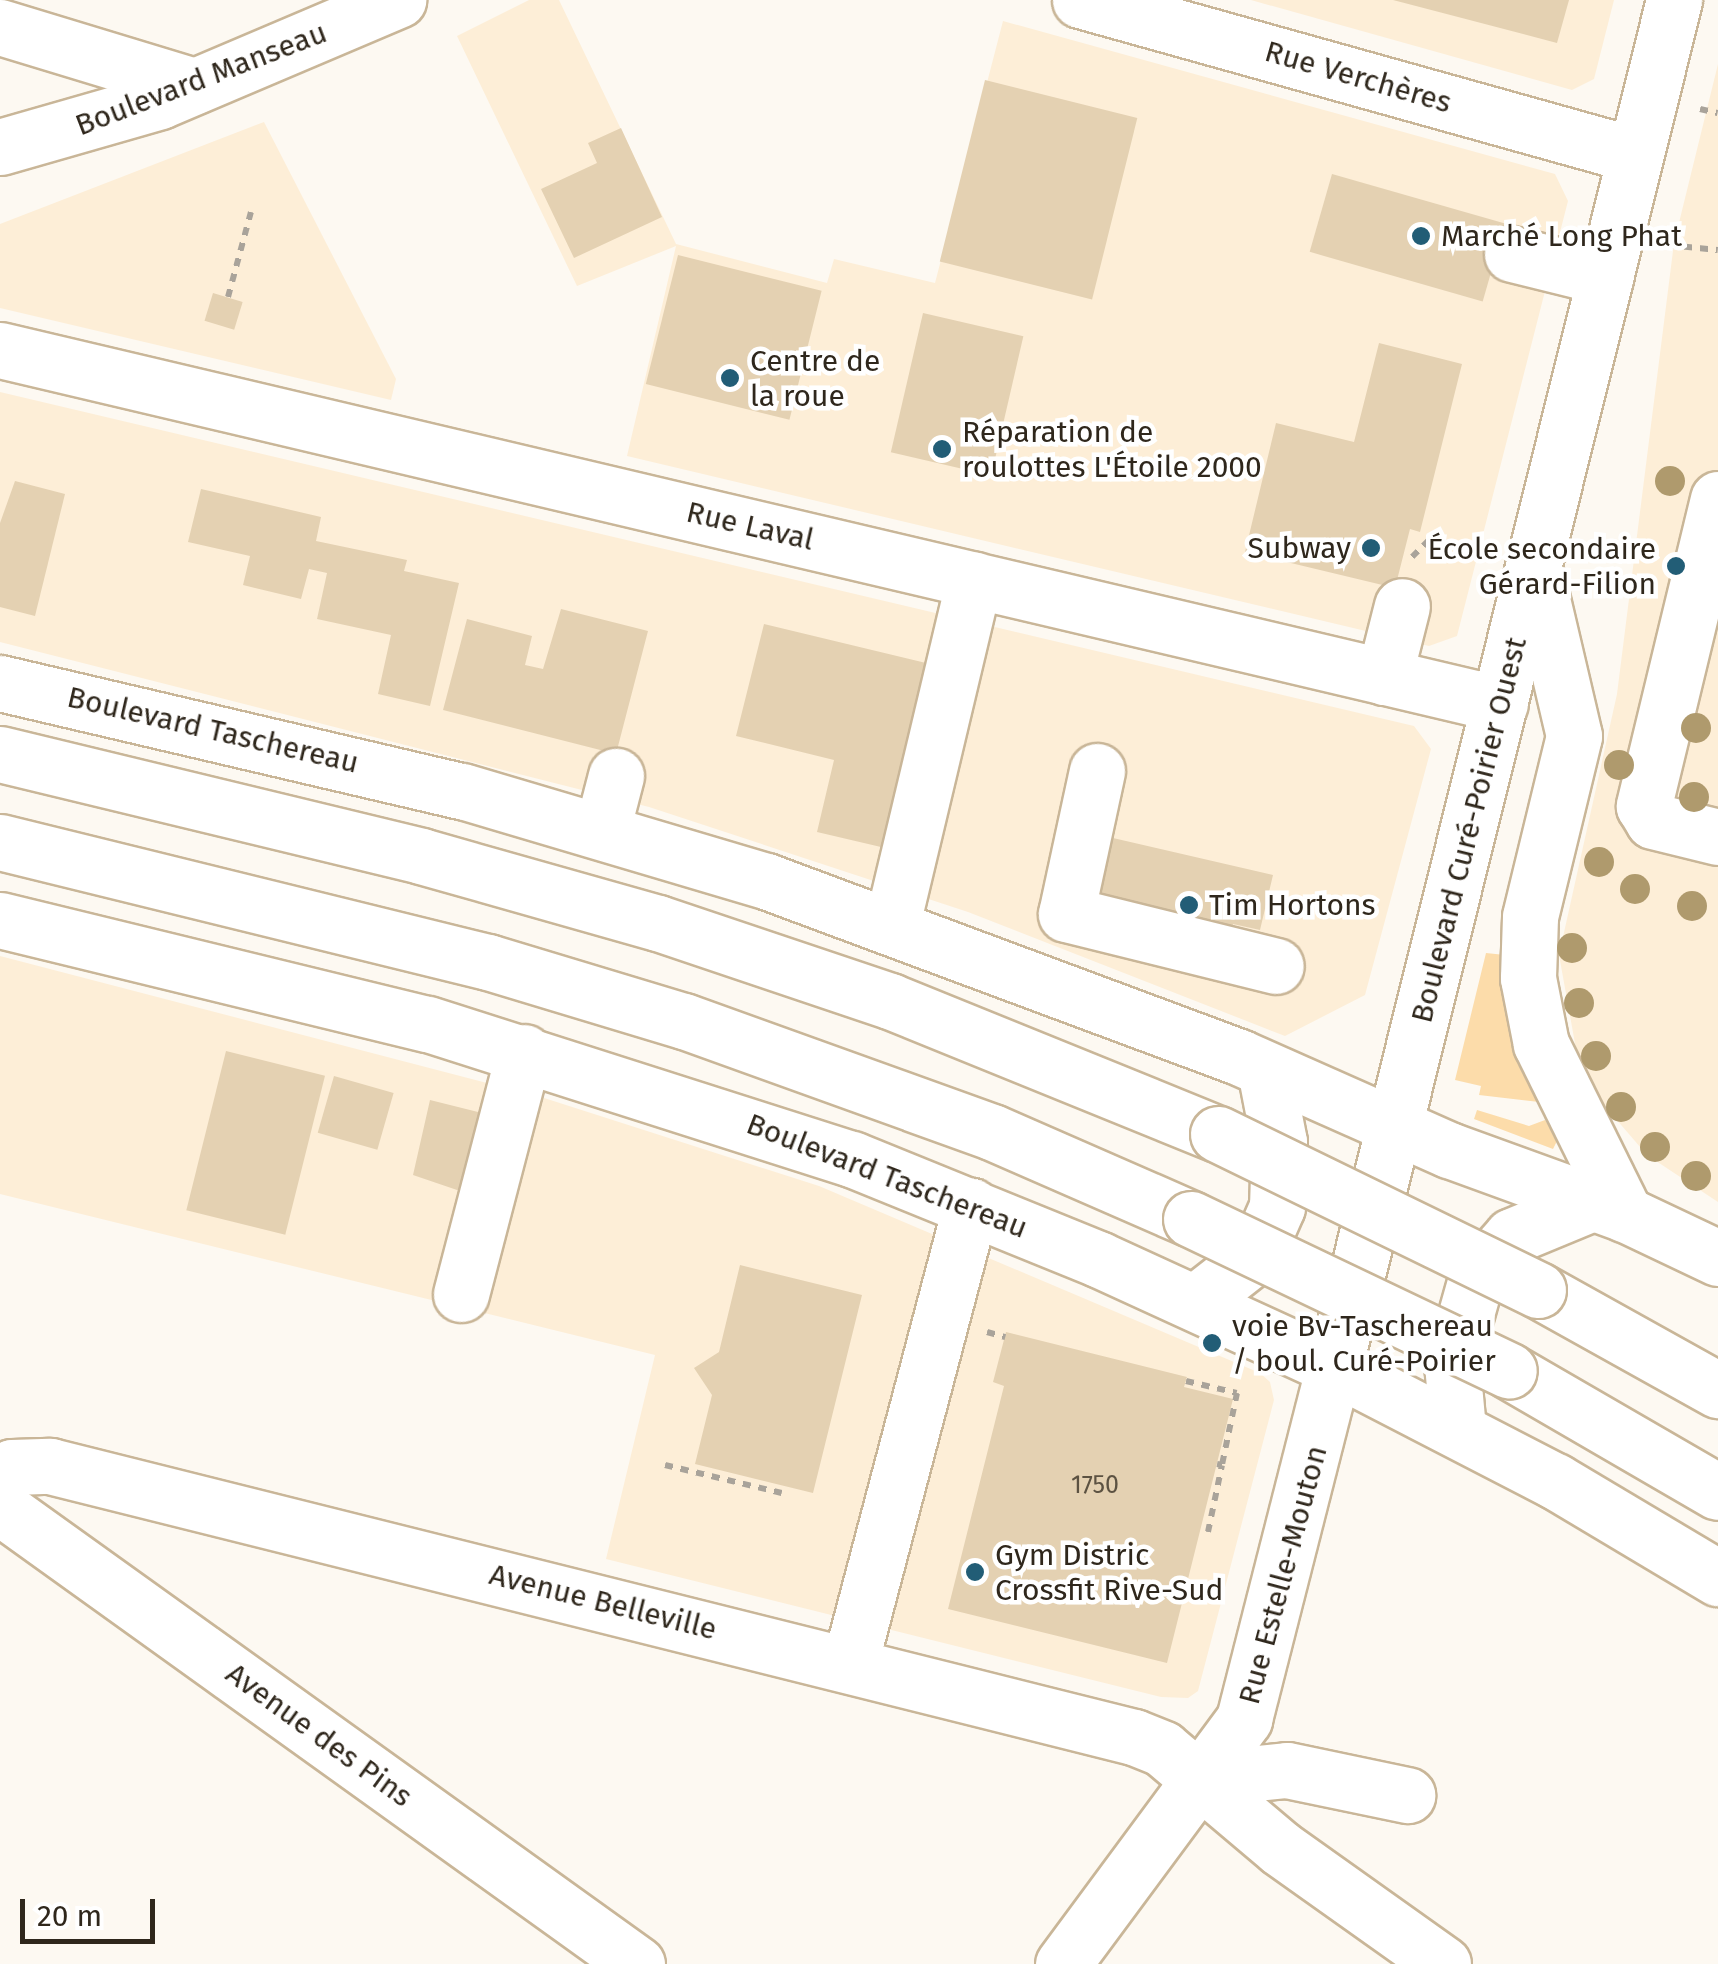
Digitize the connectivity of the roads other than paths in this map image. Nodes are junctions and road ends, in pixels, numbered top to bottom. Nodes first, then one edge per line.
1 (398, 0) edge
2 (1080, 0) edge
3 (1674, 0) edge
4 (1232, 20) edge
5 (0, 26) edge
6 (194, 86) junction
7 (0, 147) edge
8 (1635, 156) junction
9 (1512, 254) dead end
10 (1606, 277) junction
11 (0, 350) edge
12 (1718, 499) edge
13 (1534, 565) junction
14 (974, 580) junction
15 (1402, 606) dead end
16 (1384, 677) junction
17 (0, 684) edge
18 (1500, 704) junction
19 (0, 754) edge
20 (1081, 767) dead end
21 (616, 776) dead end
22 (602, 830) junction
23 (1718, 837) edge
24 (0, 842) edge
25 (0, 920) edge
26 (892, 924) junction
27 (1276, 966) dead end
28 (524, 1052) junction
29 (1265, 1070) junction
30 (1394, 1125) junction
31 (971, 1206) junction
32 (1608, 1208) junction
33 (1718, 1258) edge
34 (461, 1294) dead end
35 (1196, 1302) junction
36 (1334, 1368) junction
37 (1718, 1390) edge
38 (1458, 1429) junction
39 (0, 1478) edge
40 (1718, 1492) edge
41 (0, 1507) edge
42 (1718, 1578) edge
43 (850, 1663) junction
44 (1198, 1778) junction
45 (1407, 1795) dead end
46 (637, 1964) edge
47 (1063, 1964) edge
48 (1443, 1964) edge

1 - 6 main road, Boulevard Manseau
2 - 4 main road, Rue Verchères
3 - 8 main road, Boulevard Curé-Poirier Ouest
4 - 8 main road, Rue Verchères
5 - 6 main road
6 - 7 main road, Boulevard Manseau
8 - 10 main road, Boulevard Curé-Poirier Ouest
9 - 10 main road
10 - 13 main road, Boulevard Curé-Poirier Ouest
11 - 14 main road, Rue Laval
12 - 23 main road
13 - 18 main road, Boulevard Curé-Poirier Ouest
13 - 32 main road
14 - 16 main road, Rue Laval
14 - 26 main road
15 - 16 main road
16 - 18 main road, Rue Laval
17 - 22 main road, Boulevard Taschereau
18 - 30 main road, Boulevard Curé-Poirier Ouest
19 - 37 main road, bridge
20 - 27 main road
21 - 22 main road
22 - 26 main road, Boulevard Taschereau
24 - 40 main road, bridge
25 - 28 main road, Boulevard Taschereau
26 - 29 main road, Boulevard Taschereau
28 - 31 main road, Boulevard Taschereau
28 - 34 main road
29 - 30 main road, Boulevard Taschereau
29 - 35 main road
30 - 32 main road, Boulevard Taschereau
30 - 36 main road, Boulevard Curé-Poirier Ouest
31 - 35 main road, Boulevard Taschereau
31 - 43 main road
32 - 33 main road, Boulevard Taschereau
32 - 38 main road
35 - 36 main road, Boulevard Taschereau
36 - 38 main road, Boulevard Taschereau
36 - 44 main road, Rue Estelle-Mouton
38 - 42 main road, Boulevard Taschereau
39 - 43 main road, Avenue Belleville
41 - 46 main road, Avenue des Pins
43 - 44 main road, Avenue Belleville
44 - 45 main road
44 - 47 main road, Rue Estelle-Mouton
44 - 48 main road, Avenue Belleville

